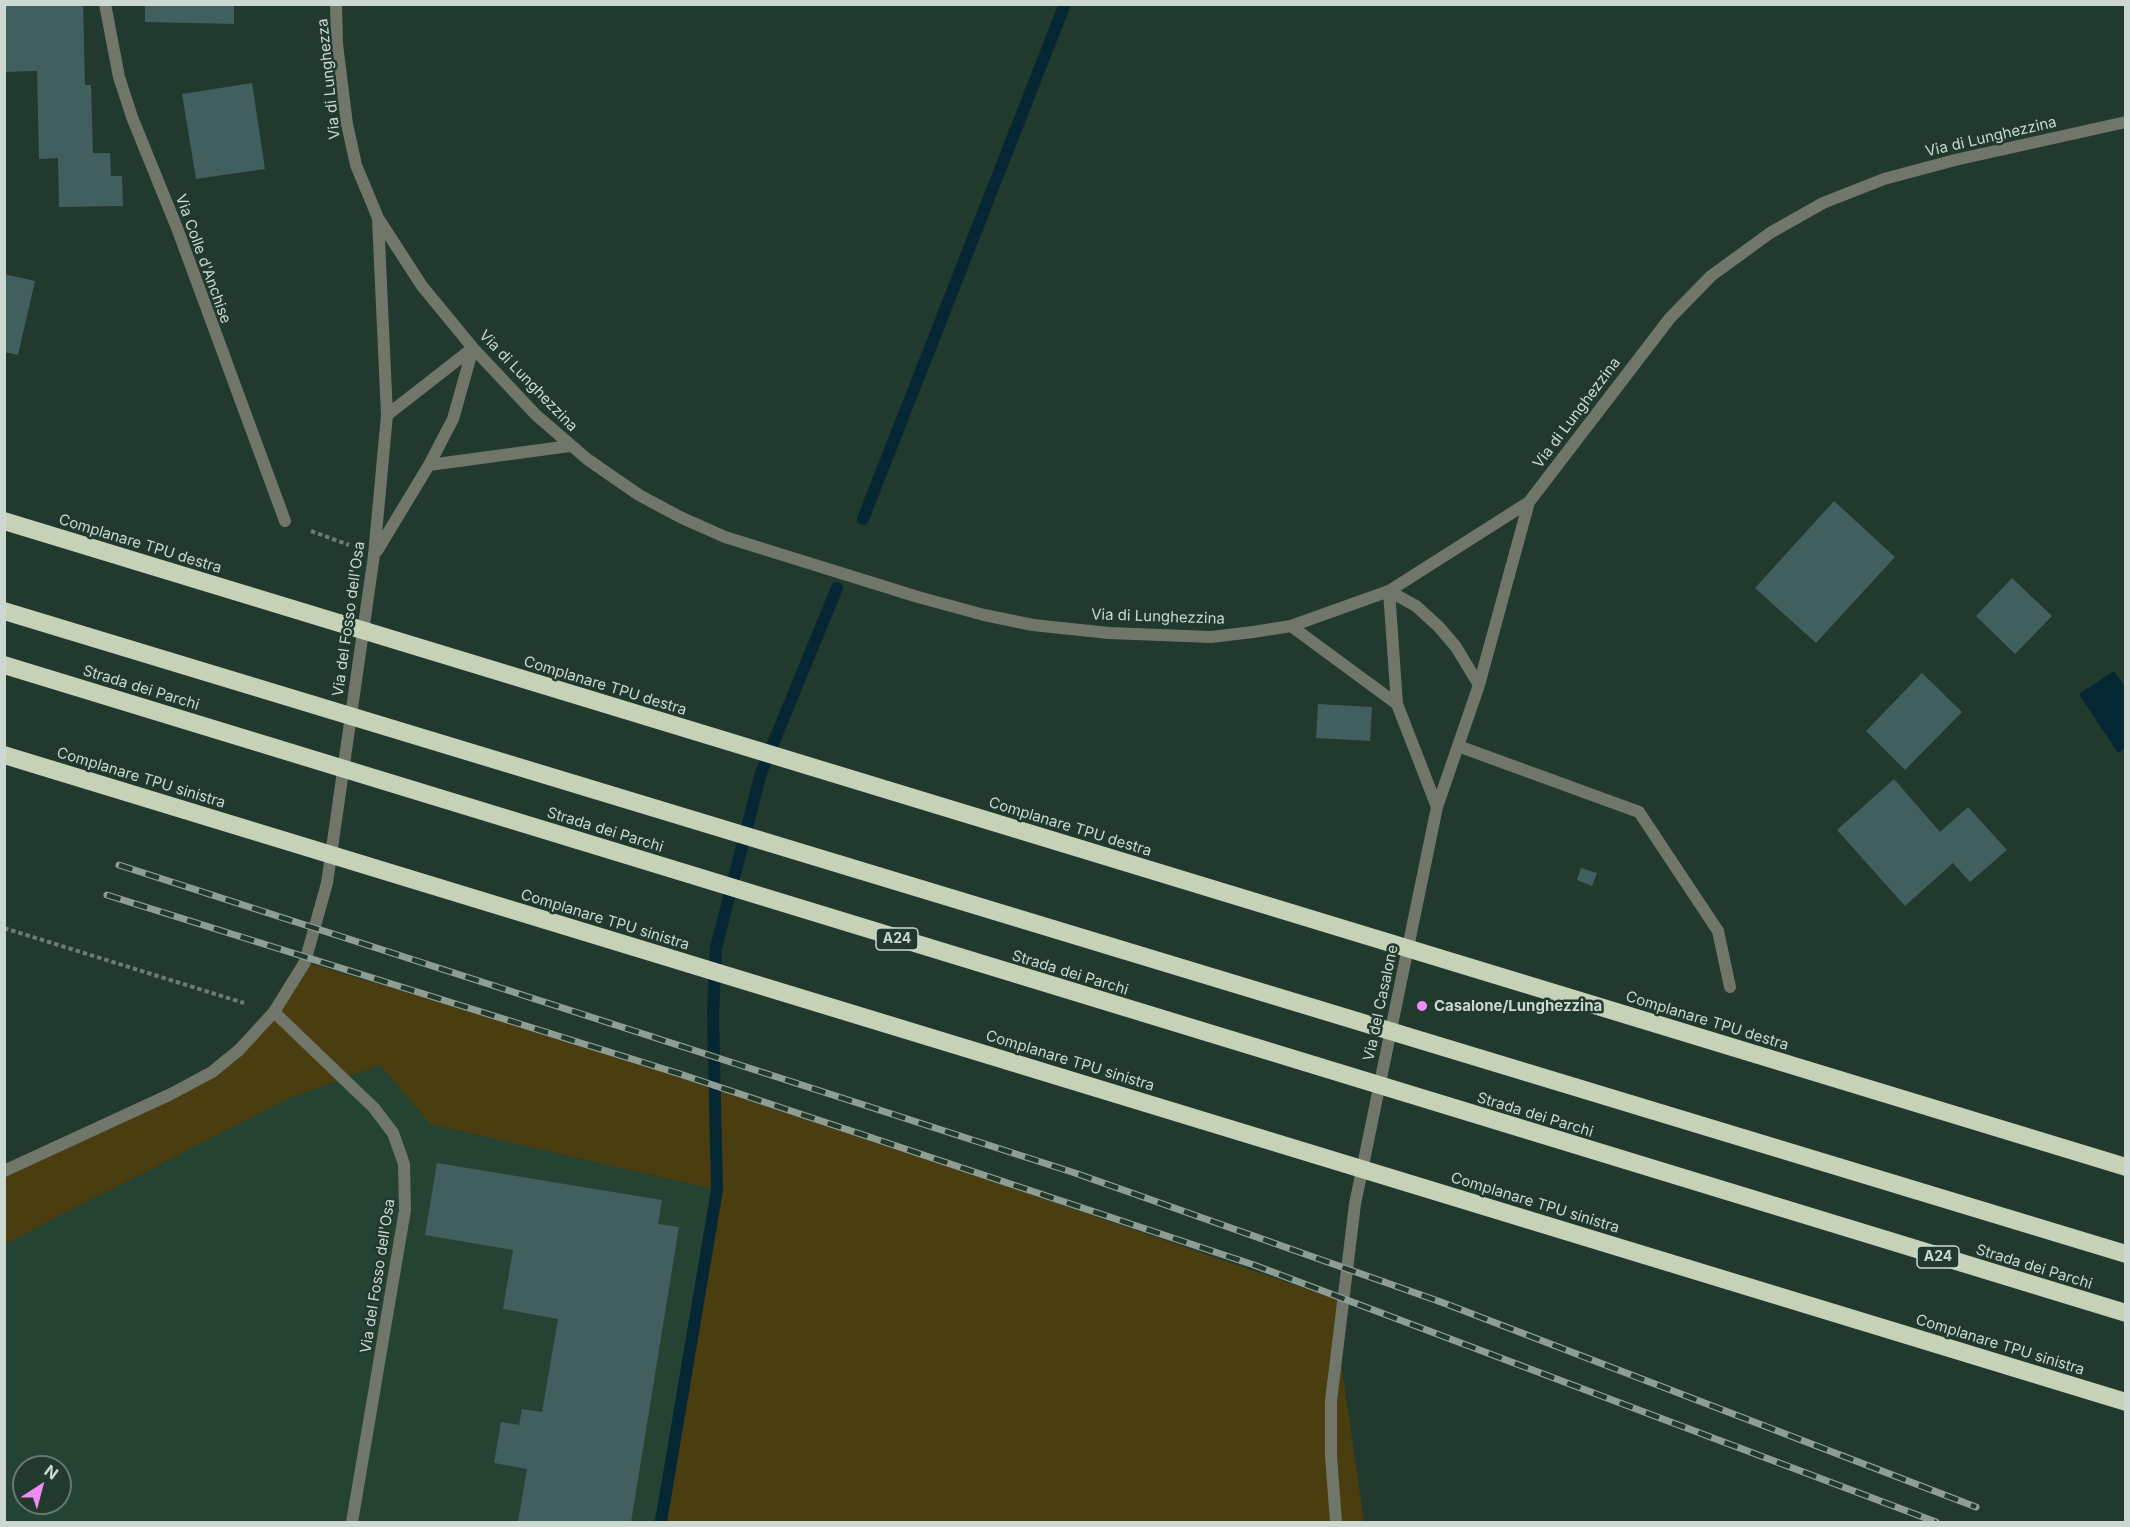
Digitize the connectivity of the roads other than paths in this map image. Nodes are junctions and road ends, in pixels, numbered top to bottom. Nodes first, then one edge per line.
1 (105, 4) edge
2 (336, 4) edge
3 (2126, 122) edge
4 (378, 218) junction
5 (473, 348) junction
6 (387, 415) junction
7 (570, 446) junction
8 (429, 465) junction
9 (1529, 502) junction
10 (4, 521) edge
11 (285, 521) road end
12 (374, 555) junction
13 (1389, 591) junction
14 (4, 611) edge
15 (1291, 626) junction
16 (4, 665) edge
17 (1479, 685) junction
18 (1397, 704) junction
19 (1458, 746) junction
20 (12, 757) edge
21 (1437, 807) junction
22 (1731, 987) dead end
23 (274, 1012) junction
24 (2126, 1167) edge
25 (4, 1171) edge
26 (2126, 1254) edge
27 (2126, 1313) edge
28 (2126, 1402) edge
29 (352, 1522) edge
30 (1336, 1522) edge

1 - 11 street, Via Colle d'Anchise
2 - 4 street, Via di Lunghezza
3 - 9 street, Via di Lunghezzina
4 - 5 street, Via di Lunghezzina
4 - 6 street, Via del Fosso dell'Osa
5 - 6 street
5 - 7 street, Via di Lunghezzina
5 - 8 street
6 - 12 street, Via del Fosso dell'Osa
7 - 8 street
7 - 15 street, Via di Lunghezzina
8 - 12 street
9 - 13 street, Via di Lunghezzina
9 - 17 street, Via del Casalone
10 - 24 highway, Complanare TPU destra
12 - 23 street, Via del Fosso dell'Osa
13 - 15 street, Via di Lunghezzina
13 - 17 street
13 - 18 street
14 - 26 highway
15 - 18 street
16 - 27 highway, Strada dei Parchi / A24
17 - 19 street, Via del Casalone
18 - 21 street
19 - 21 street, Via del Casalone
19 - 22 street
20 - 28 highway, Complanare TPU sinistra
21 - 30 street, Via del Casalone
23 - 25 street, Via del Fosso dell'Osa
23 - 29 street, Via del Fosso dell'Osa

